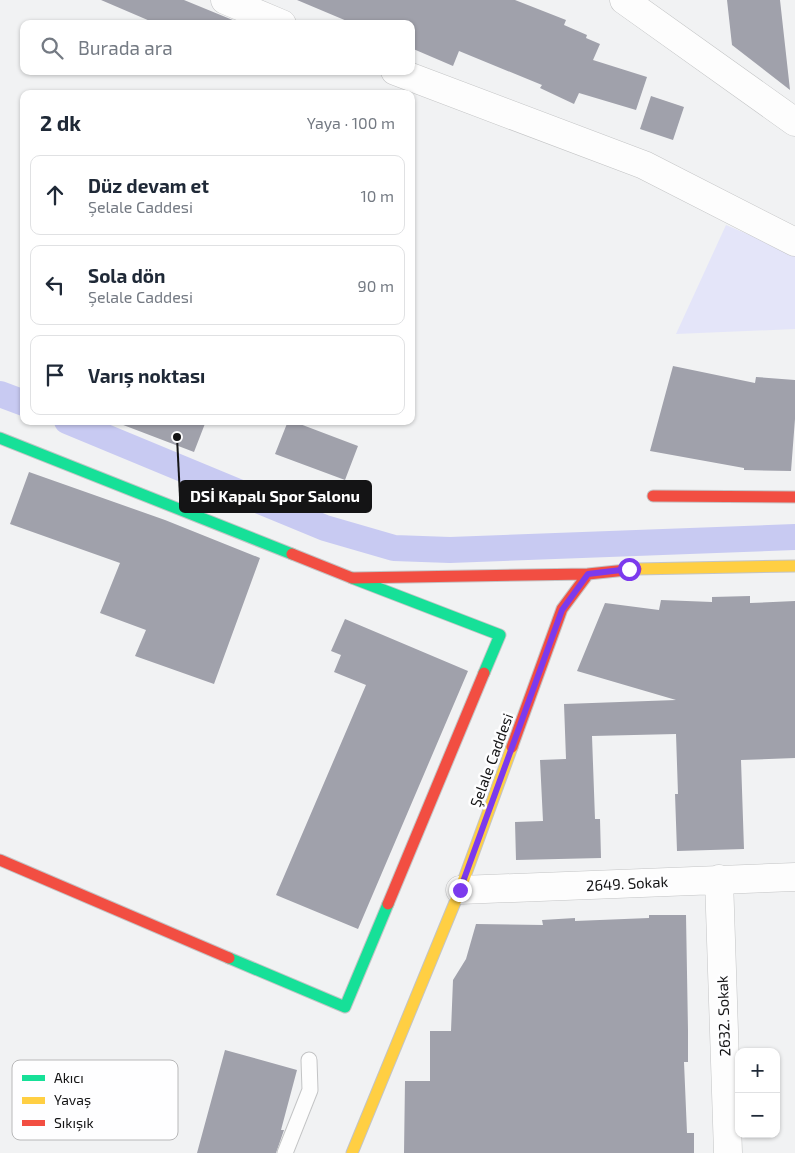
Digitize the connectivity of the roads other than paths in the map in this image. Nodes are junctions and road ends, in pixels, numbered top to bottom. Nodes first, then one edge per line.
1 (225, 0) edge
2 (624, 0) edge
3 (272, 20) edge
4 (406, 75) edge
5 (795, 122) edge
6 (795, 242) edge
7 (0, 438) edge
8 (653, 496) dead end
9 (795, 497) edge
10 (795, 566) edge
11 (588, 574) junction
12 (352, 578) junction
13 (0, 860) edge
14 (795, 877) edge
15 (719, 879) junction
16 (460, 890) junction
17 (309, 1060) dead end
18 (285, 1153) edge
19 (352, 1153) edge
20 (728, 1153) edge

1 - 3 street
2 - 5 street
4 - 6 street
7 - 12 street
8 - 9 street
10 - 11 street
11 - 12 street
11 - 16 street, Şelale Caddesi
12 - 13 street
14 - 15 street, 2649. Sokak
15 - 16 street, 2649. Sokak
15 - 20 street, 2632. Sokak
16 - 19 street, Şelale Caddesi
17 - 18 lane

